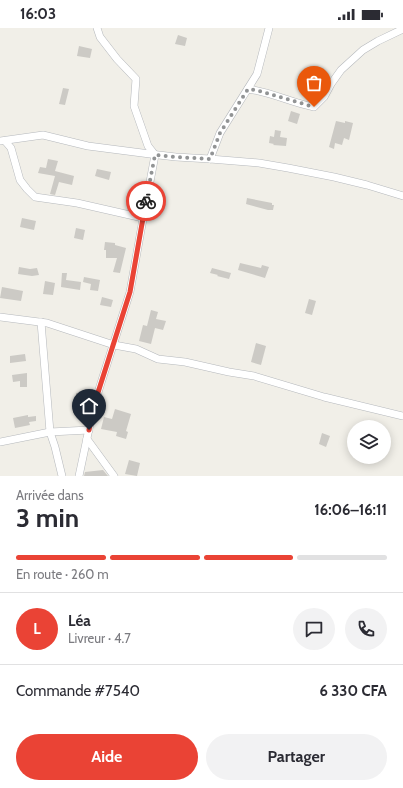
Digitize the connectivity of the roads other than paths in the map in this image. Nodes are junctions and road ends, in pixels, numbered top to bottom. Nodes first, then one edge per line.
1 (97, 28) edge
2 (269, 28) edge
3 (403, 29) edge
4 (248, 89) junction
5 (2, 141) edge
6 (155, 155) junction
7 (210, 159) junction
8 (403, 196) edge
9 (143, 218) junction
10 (0, 318) edge
11 (41, 322) junction
12 (114, 345) junction
13 (403, 416) edge
14 (89, 430) junction
15 (50, 432) junction
16 (87, 439) junction
17 (0, 442) edge
18 (62, 476) edge
19 (79, 476) edge
20 (114, 476) edge

1 - 6 street
2 - 4 street
3 - 4 street
4 - 7 street
5 - 6 street
5 - 9 street
6 - 7 street
6 - 9 street
7 - 8 street
9 - 12 street
10 - 11 street
11 - 12 street
11 - 15 street
12 - 13 street
12 - 14 street
14 - 15 street
14 - 16 street
15 - 17 street
15 - 18 street
16 - 19 street
16 - 20 street

